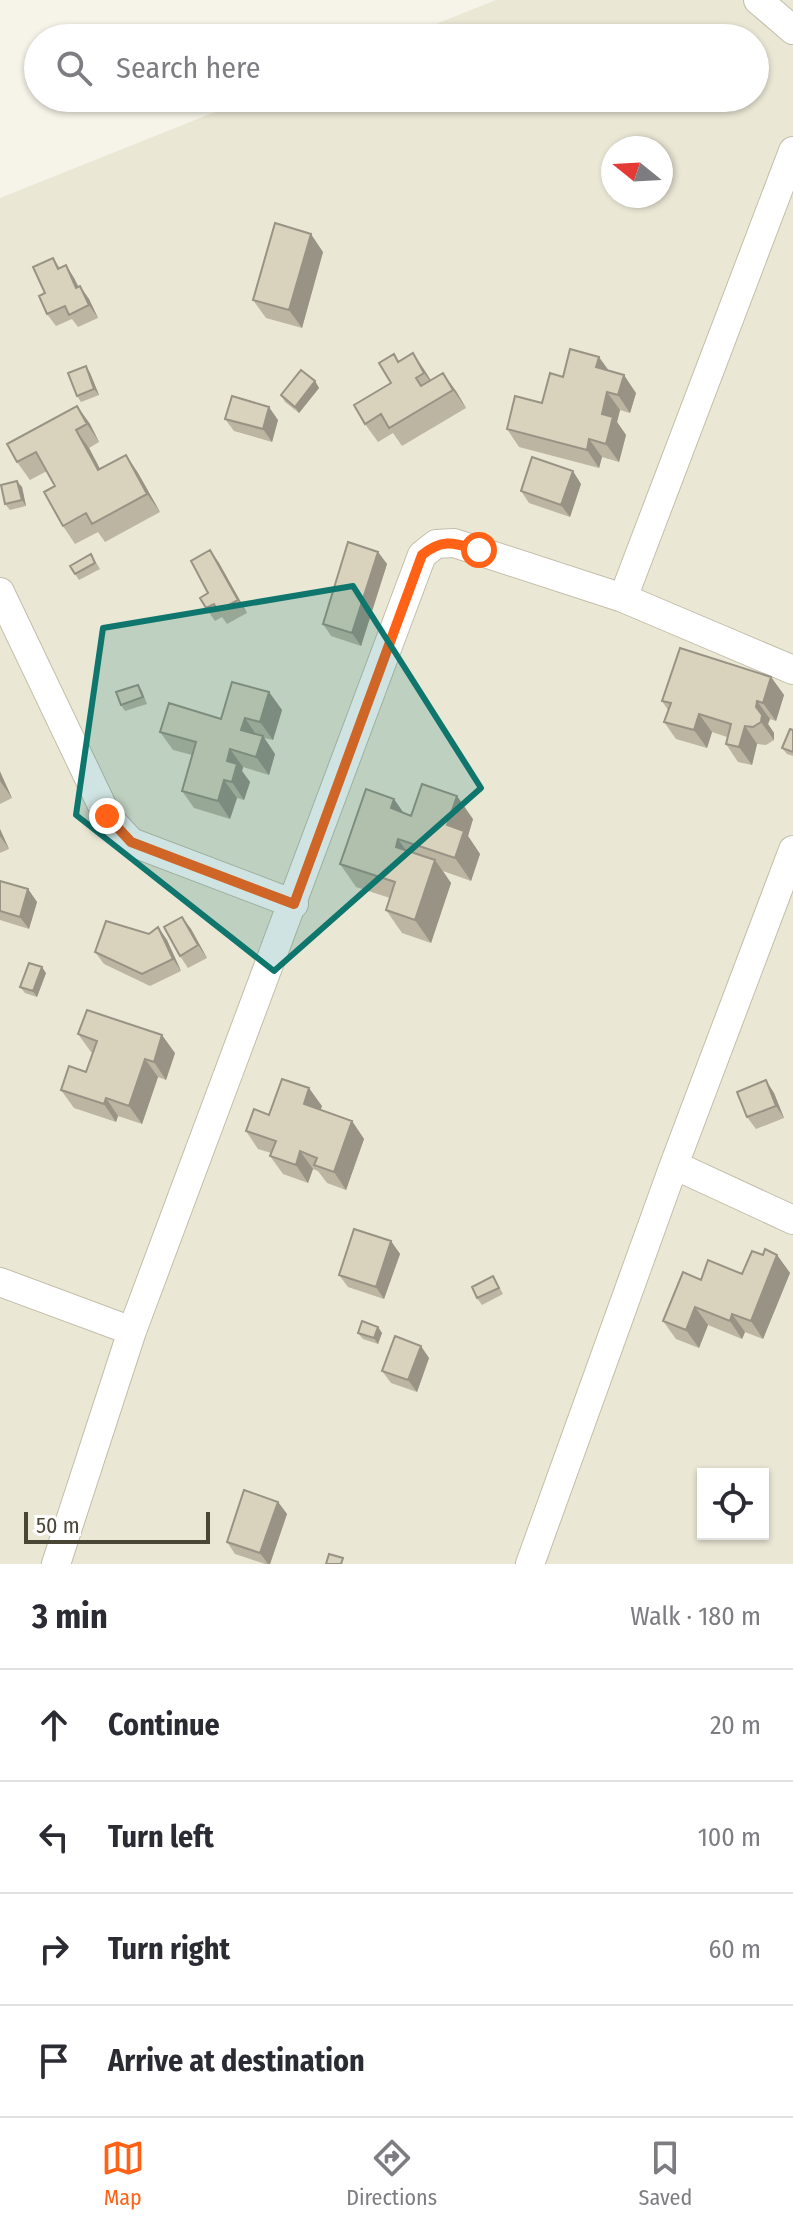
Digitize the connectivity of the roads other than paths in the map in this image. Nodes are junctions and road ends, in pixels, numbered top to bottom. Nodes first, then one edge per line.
1 (758, 0) edge
2 (793, 30) edge
3 (793, 151) edge
4 (0, 592) edge
5 (623, 598) junction
6 (793, 670) edge
7 (793, 850) edge
8 (294, 904) junction
9 (674, 1165) junction
10 (793, 1220) edge
11 (0, 1282) edge
12 (132, 1331) junction
13 (56, 1564) edge
14 (530, 1564) edge

1 - 2 street
3 - 5 street
4 - 8 street
5 - 6 street
5 - 8 street
7 - 9 street
8 - 12 street
9 - 10 street
9 - 14 street
11 - 12 street
12 - 13 street

